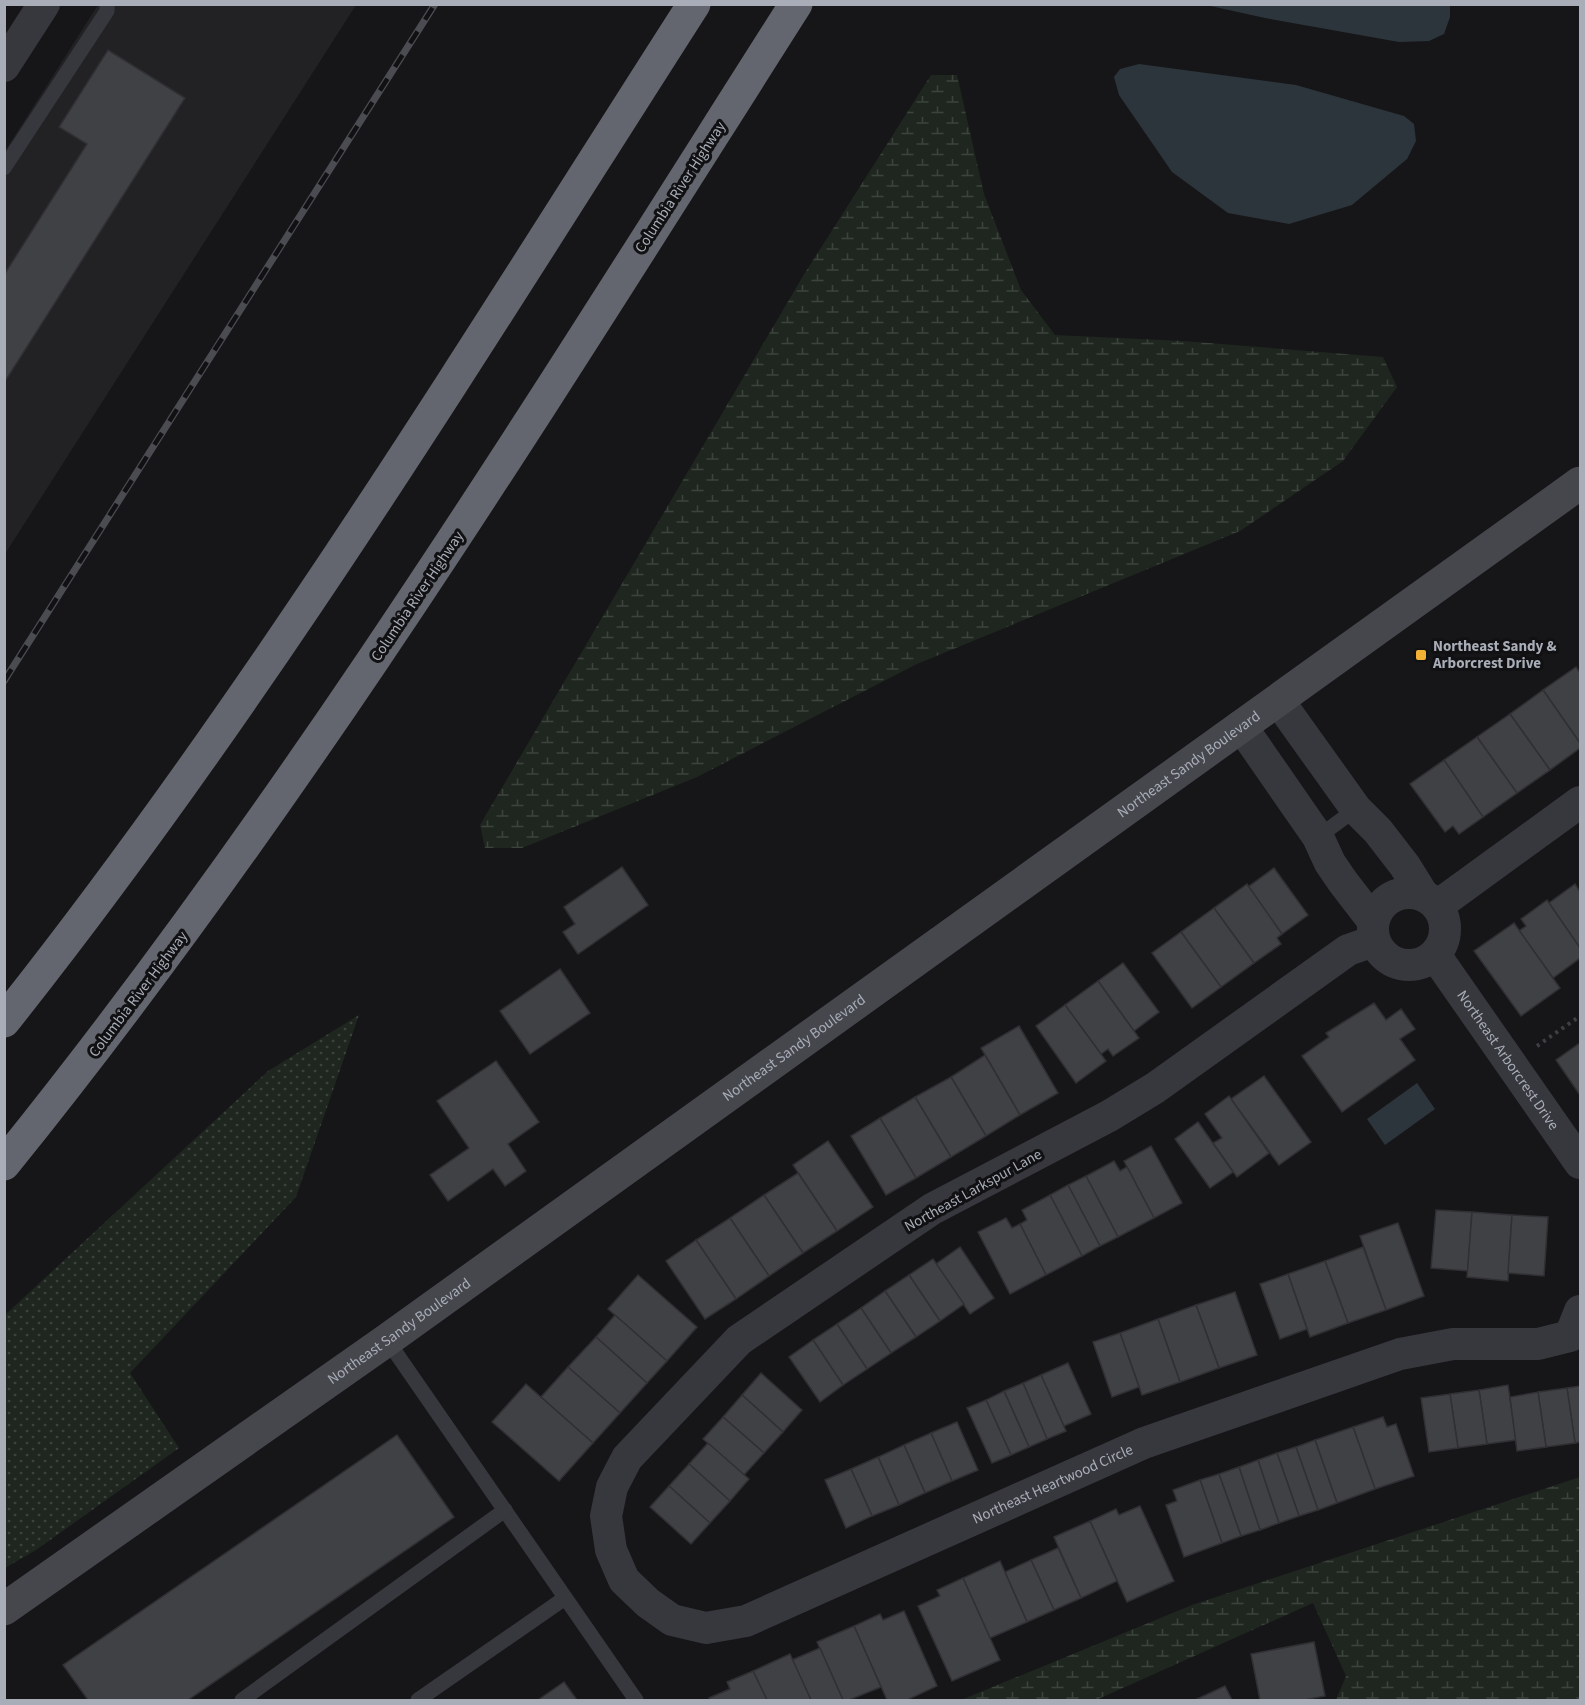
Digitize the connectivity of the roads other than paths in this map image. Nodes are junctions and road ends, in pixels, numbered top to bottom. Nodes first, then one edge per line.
1 (44, 4) edge
2 (107, 4) edge
3 (694, 4) edge
4 (796, 4) edge
5 (4, 66) edge
6 (4, 168) edge
7 (1581, 483) edge
8 (1278, 700) junction
9 (1241, 726) junction
10 (1581, 802) edge
11 (1356, 809) junction
12 (1318, 837) junction
13 (1430, 900) junction
14 (1374, 931) junction
15 (1435, 955) junction
16 (4, 1020) edge
17 (1581, 1163) edge
18 (4, 1164) edge
19 (1581, 1311) edge
20 (387, 1340) junction
21 (612, 1487) joint
22 (505, 1510) junction
23 (565, 1599) junction
24 (4, 1609) edge
25 (242, 1701) edge
26 (418, 1701) edge
27 (636, 1701) edge

1 - 5 street
2 - 6 lane
3 - 16 highway
4 - 18 highway, Columbia River Highway
7 - 8 main road, Northeast Sandy Boulevard
8 - 9 main road, Northeast Sandy Boulevard
8 - 11 street
9 - 12 street
9 - 20 main road, Northeast Sandy Boulevard
10 - 13 street
11 - 12 lane
11 - 13 street
12 - 14 street
13 - 14 street
13 - 15 street
14 - 15 street
14 - 21 street, Northeast Larkspur Lane
15 - 17 street, Northeast Arborcrest Drive
19 - 21 street, Northeast Heartwood Circle
20 - 22 lane
20 - 24 main road, Northeast Sandy Boulevard
22 - 23 lane
22 - 25 lane
23 - 26 lane
23 - 27 lane

